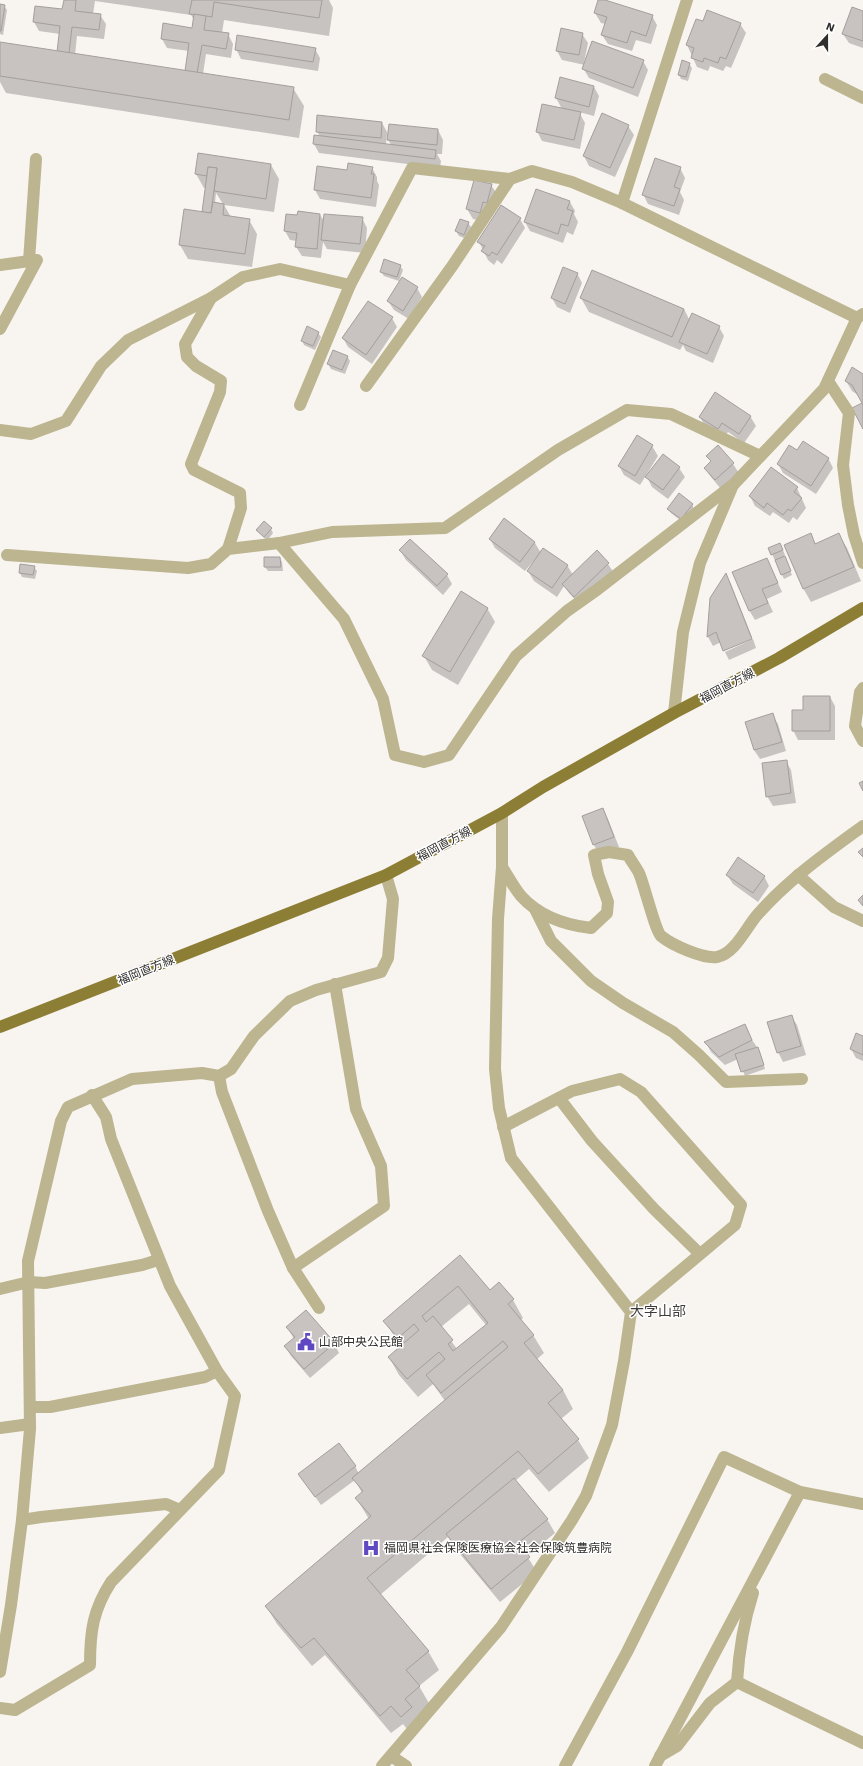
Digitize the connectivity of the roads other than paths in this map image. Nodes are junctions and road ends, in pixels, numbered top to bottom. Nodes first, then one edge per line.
1 (687, 0) edge
2 (826, 79) dead end
3 (863, 98) edge
4 (36, 159) dead end
5 (510, 179) junction
6 (622, 202) junction
7 (29, 261) junction
8 (0, 265) edge
9 (350, 285) junction
10 (211, 298) junction
11 (860, 316) edge
12 (0, 329) edge
13 (828, 381) junction
14 (366, 386) dead end
15 (300, 405) dead end
16 (0, 430) edge
17 (760, 456) junction
18 (734, 484) junction
19 (279, 544) junction
20 (228, 549) junction
21 (7, 555) dead end
22 (863, 563) edge
23 (863, 608) edge
24 (863, 688) edge
25 (674, 713) junction
26 (863, 741) edge
27 (502, 812) junction
28 (863, 826) edge
29 (502, 867) junction
30 (386, 875) junction
31 (798, 875) junction
32 (535, 909) junction
33 (863, 922) edge
34 (335, 984) junction
35 (0, 1027) edge
36 (219, 1076) junction
37 (802, 1079) dead end
38 (92, 1095) junction
39 (559, 1098) junction
40 (503, 1127) junction
41 (700, 1254) junction
42 (158, 1260) junction
43 (293, 1268) junction
44 (29, 1282) junction
45 (0, 1289) edge
46 (319, 1308) dead end
47 (631, 1312) junction
48 (217, 1371) junction
49 (31, 1406) junction
50 (30, 1424) junction
51 (0, 1428) edge
52 (800, 1492) junction
53 (863, 1504) edge
54 (180, 1510) junction
55 (22, 1520) junction
56 (764, 1562) junction
57 (0, 1672) edge
58 (737, 1682) junction
59 (0, 1708) edge
60 (863, 1742) edge
61 (391, 1756) junction
62 (657, 1761) edge
63 (382, 1766) edge
64 (406, 1766) edge
65 (565, 1766) edge

1 - 6 street
2 - 3 street
4 - 7 street
5 - 6 street
5 - 9 street
5 - 14 street
6 - 11 street
7 - 8 street
7 - 12 street
9 - 10 street
9 - 15 street
10 - 16 street
10 - 20 street
11 - 13 street
13 - 17 street
13 - 22 street
17 - 18 street
17 - 19 street
18 - 19 street
18 - 25 street
19 - 20 street
20 - 21 street
23 - 25 main road, 福岡直方線
24 - 26 street
25 - 27 main road, 福岡直方線
27 - 29 street
27 - 30 main road, 福岡直方線
28 - 31 street
29 - 32 street
29 - 40 street
30 - 34 street
30 - 35 main road, 福岡直方線
31 - 32 street
31 - 33 street
32 - 37 street
34 - 36 street
34 - 43 street
36 - 38 street
36 - 43 street
38 - 42 street
38 - 44 street
39 - 40 street
39 - 41 street
39 - 41 street
40 - 47 street
41 - 47 street
42 - 44 street
42 - 48 street
43 - 46 street
44 - 45 street
44 - 49 street
47 - 61 street
48 - 49 street
48 - 54 street
49 - 50 street
50 - 51 street
50 - 55 street
52 - 53 street
52 - 56 street
52 - 65 street
54 - 55 street
54 - 59 street
55 - 57 street
56 - 58 street
56 - 62 street
58 - 60 street
58 - 62 street
61 - 63 street
61 - 64 street

